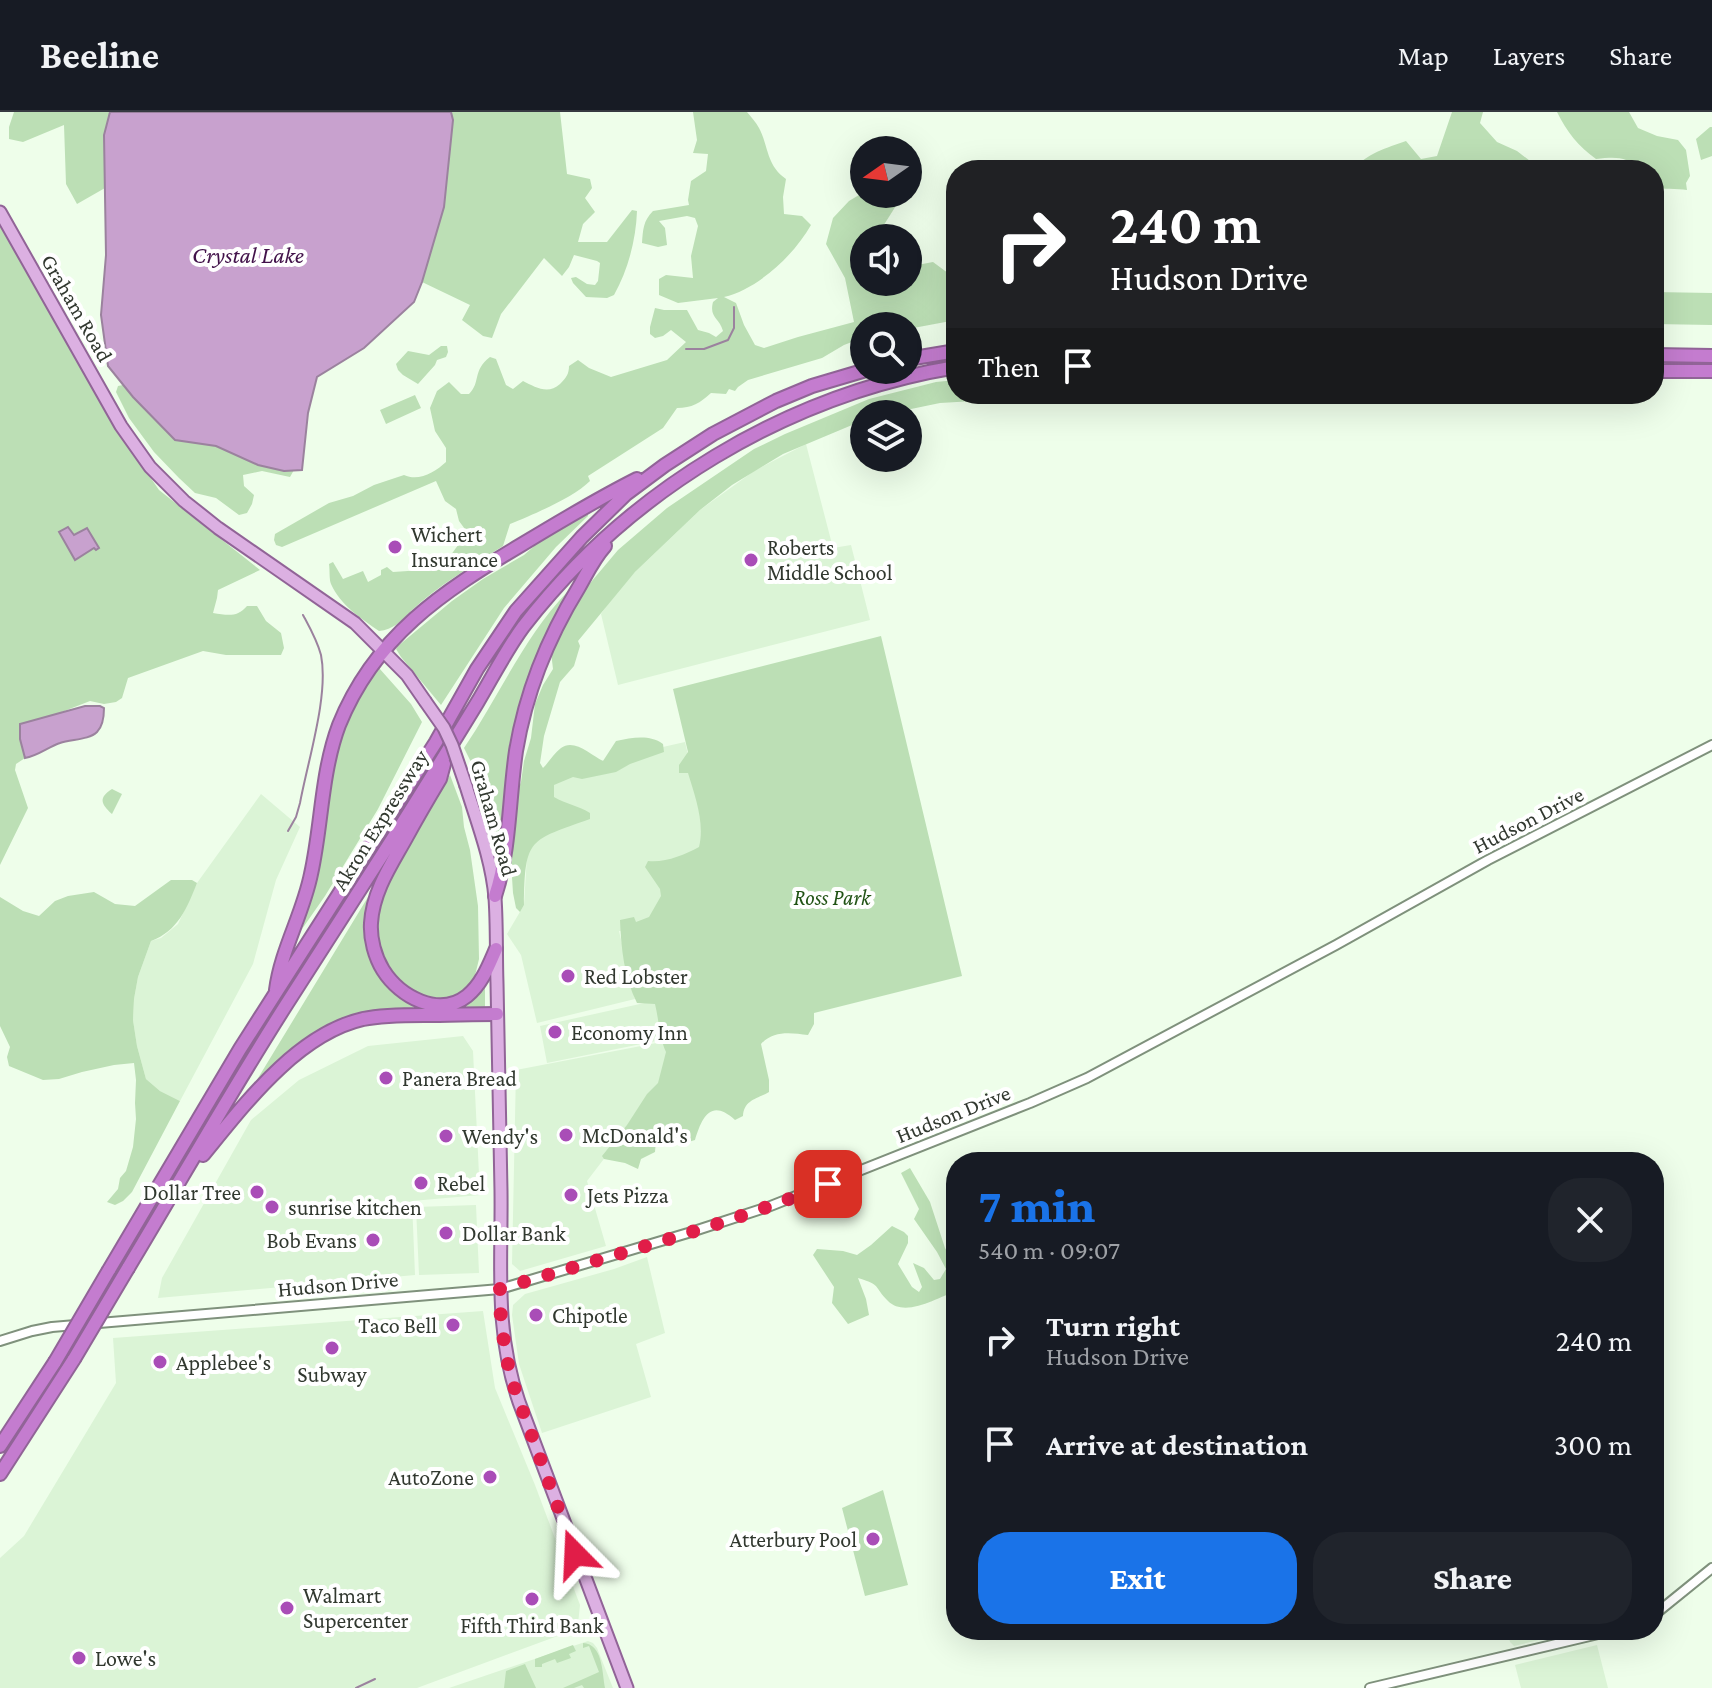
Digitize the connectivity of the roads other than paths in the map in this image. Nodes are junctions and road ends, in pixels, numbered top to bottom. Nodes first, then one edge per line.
1 (0, 212) edge
2 (946, 353) edge
3 (1664, 355) edge
4 (1712, 356) edge
5 (922, 357) edge
6 (946, 369) edge
7 (1664, 371) edge
8 (1712, 371) edge
9 (850, 375) edge
10 (665, 465) junction
11 (651, 500) junction
12 (383, 649) junction
13 (1712, 745) edge
14 (449, 747) junction
15 (495, 896) junction
16 (496, 949) junction
17 (275, 994) junction
18 (497, 1014) junction
19 (178, 1185) junction
20 (500, 1289) junction
21 (0, 1341) edge
22 (0, 1446) edge
23 (0, 1474) edge
24 (1712, 1568) edge
25 (1664, 1607) edge
26 (1573, 1640) edge
27 (627, 1688) edge
28 (1370, 1688) edge

1 - 12 main road, Graham Road
2 - 5 highway
3 - 4 highway
6 - 11 highway, Akron Expressway
7 - 8 highway
9 - 10 highway, Akron Expressway
10 - 12 highway
10 - 17 highway, Akron Expressway
11 - 14 highway, Akron Expressway
11 - 15 highway
12 - 15 main road, Graham Road, bridge
12 - 17 highway
13 - 20 street, Hudson Drive
14 - 16 highway
14 - 19 highway, Akron Expressway
15 - 16 main road, Graham Road
16 - 18 main road, Graham Road
17 - 22 highway, Akron Expressway, bridge
18 - 19 highway
18 - 20 main road, Graham Road
19 - 23 highway, Akron Expressway, bridge
20 - 21 street, Hudson Drive
20 - 27 main road, Graham Road
24 - 25 street
26 - 28 street

